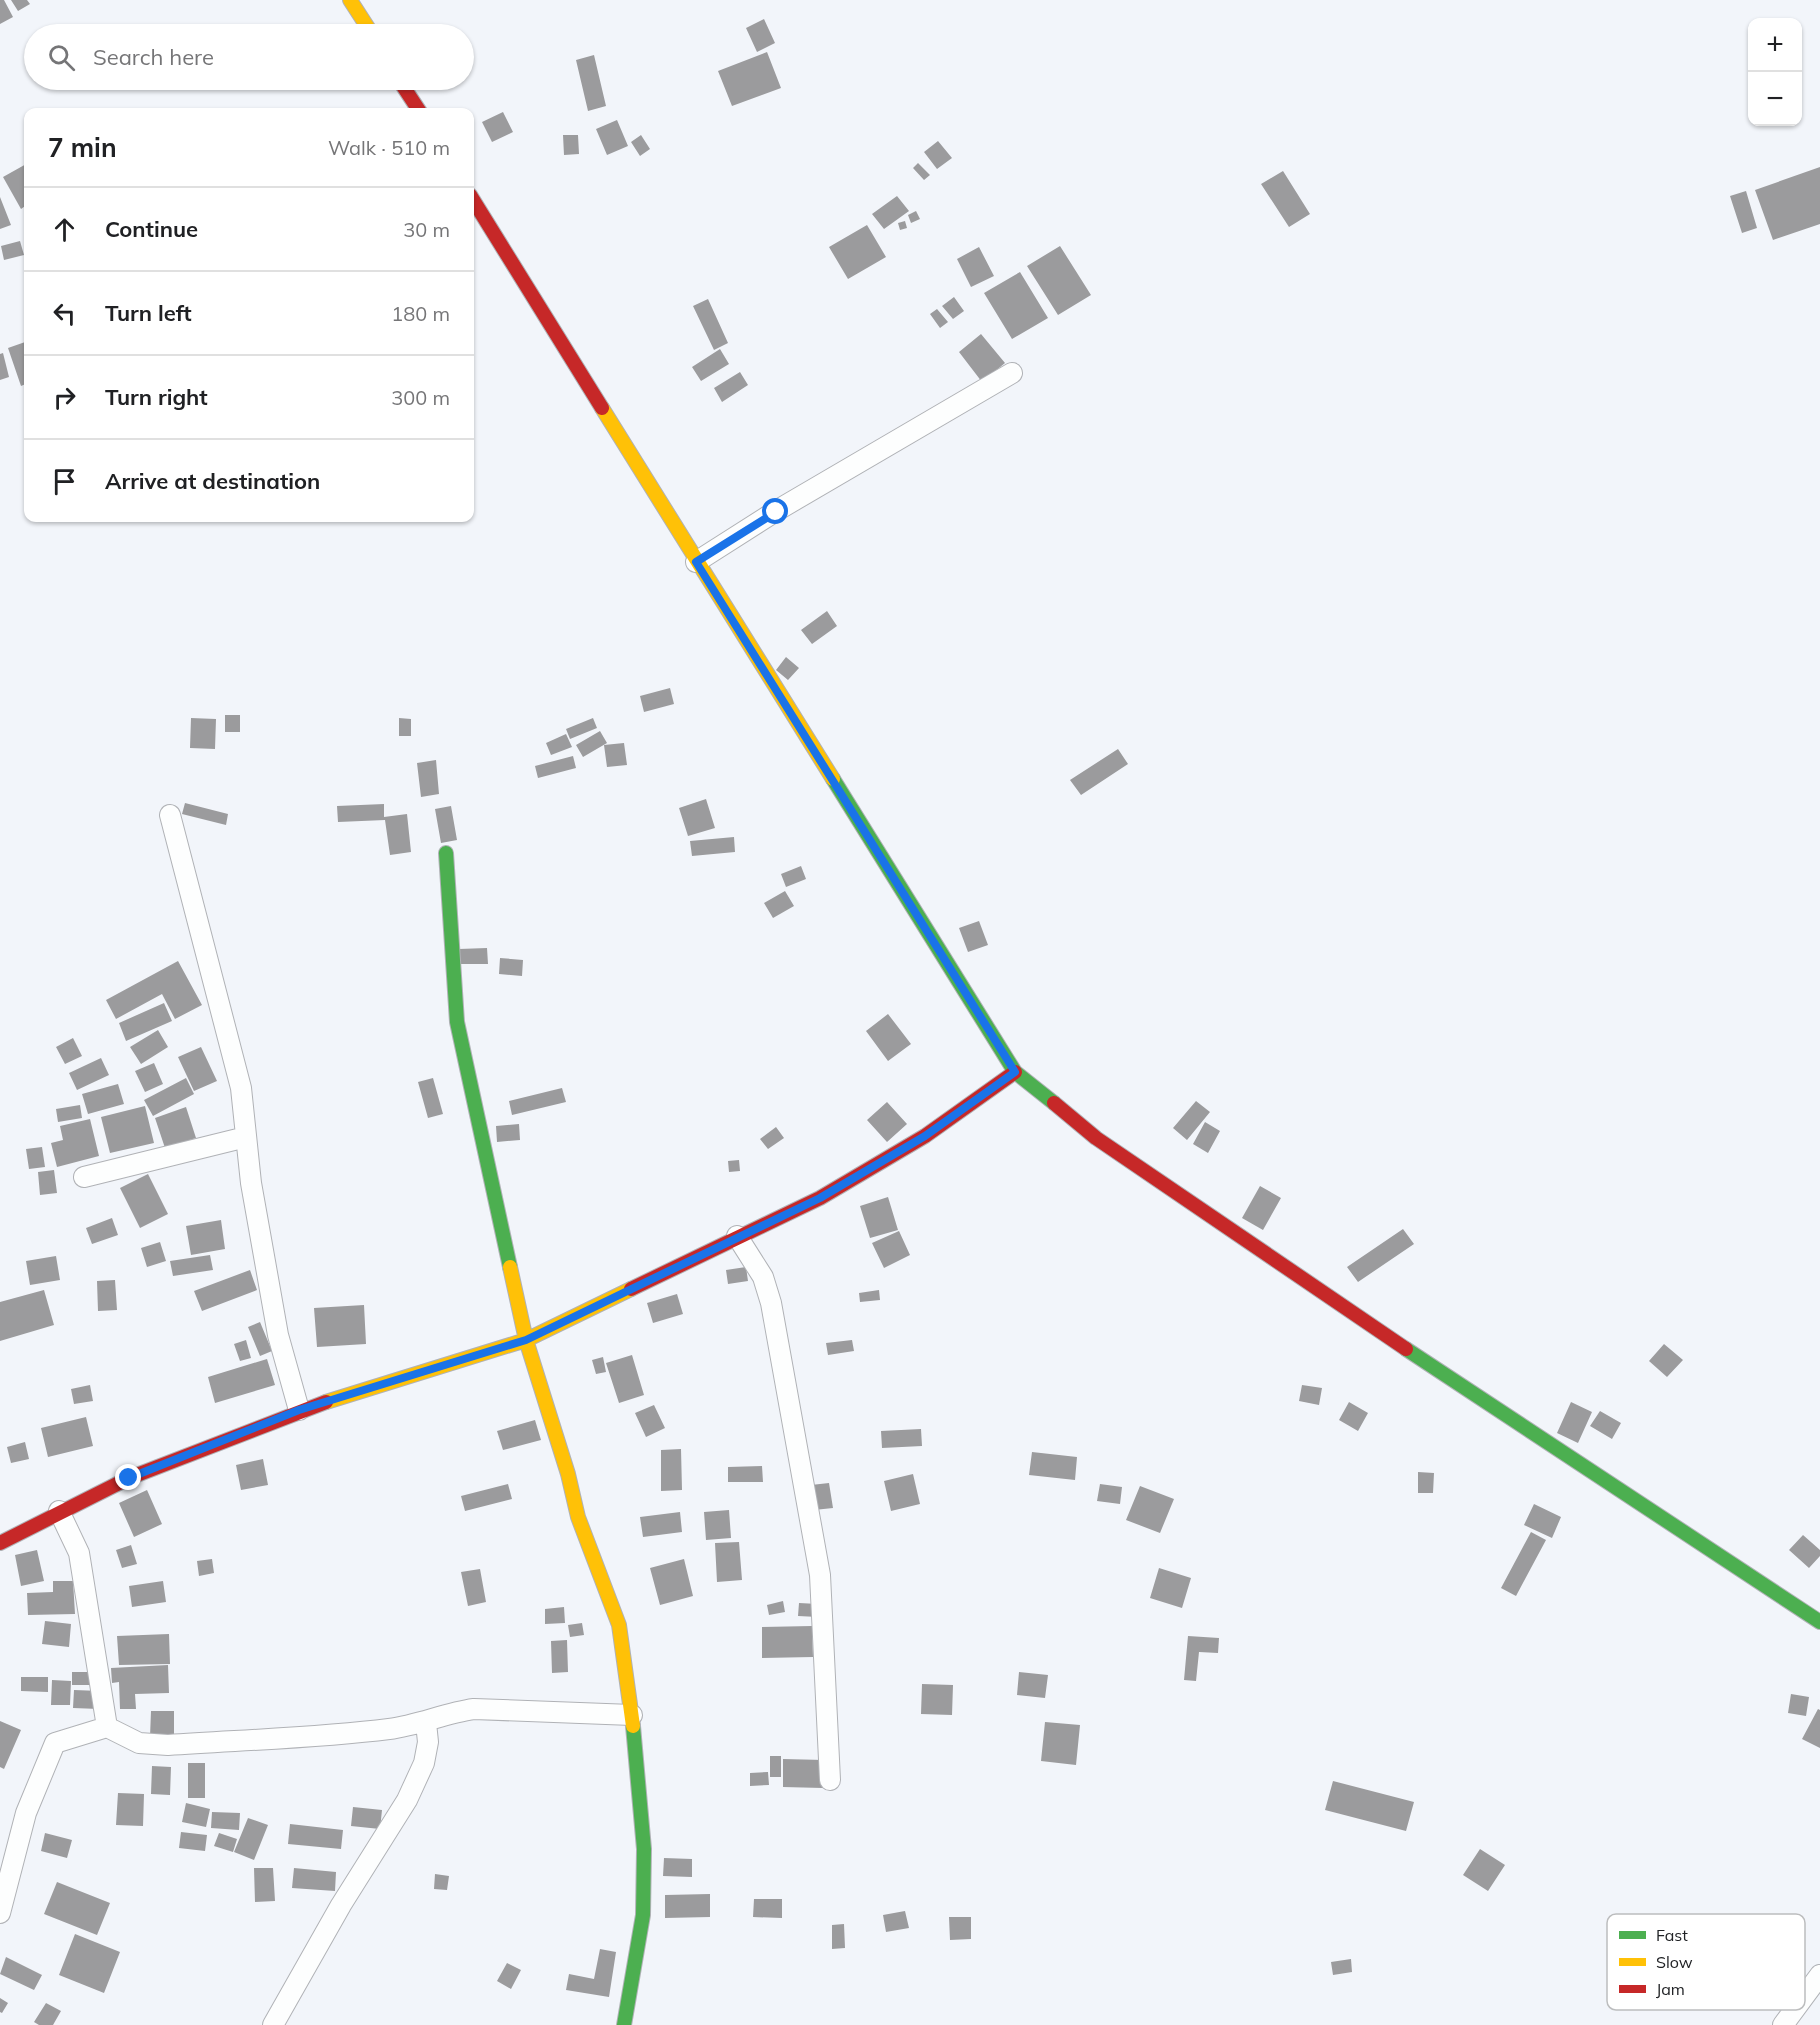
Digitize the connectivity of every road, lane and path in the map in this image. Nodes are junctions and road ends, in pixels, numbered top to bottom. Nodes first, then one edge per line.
1 (350, 0) edge
2 (366, 24) edge
3 (406, 90) edge
4 (417, 108) edge
5 (474, 201) edge
6 (1012, 374) dead end
7 (696, 562) junction
8 (170, 815) dead end
9 (446, 853) dead end
10 (1015, 1072) junction
11 (246, 1137) junction
12 (84, 1177) dead end
13 (737, 1236) junction
14 (526, 1340) junction
15 (299, 1410) junction
16 (59, 1511) junction
17 (0, 1543) edge
18 (1820, 1622) edge
19 (632, 1715) junction
20 (426, 1723) junction
21 (107, 1727) junction
22 (830, 1780) dead end
23 (0, 1912) edge
24 (1820, 1975) edge
25 (1805, 1995) edge
26 (1794, 2010) edge
27 (273, 2025) edge
28 (624, 2025) edge
29 (1783, 2025) edge

1 - 2 street
3 - 4 street
5 - 7 street
6 - 7 street
7 - 10 street
8 - 11 street
9 - 14 street
10 - 13 street
10 - 18 street
11 - 12 street
11 - 15 street
13 - 14 street
13 - 22 street
14 - 15 street
14 - 19 street
15 - 16 street
16 - 17 street
16 - 21 street
19 - 20 street
19 - 28 street
20 - 21 street
20 - 27 street
21 - 23 street
24 - 25 street
26 - 29 street

